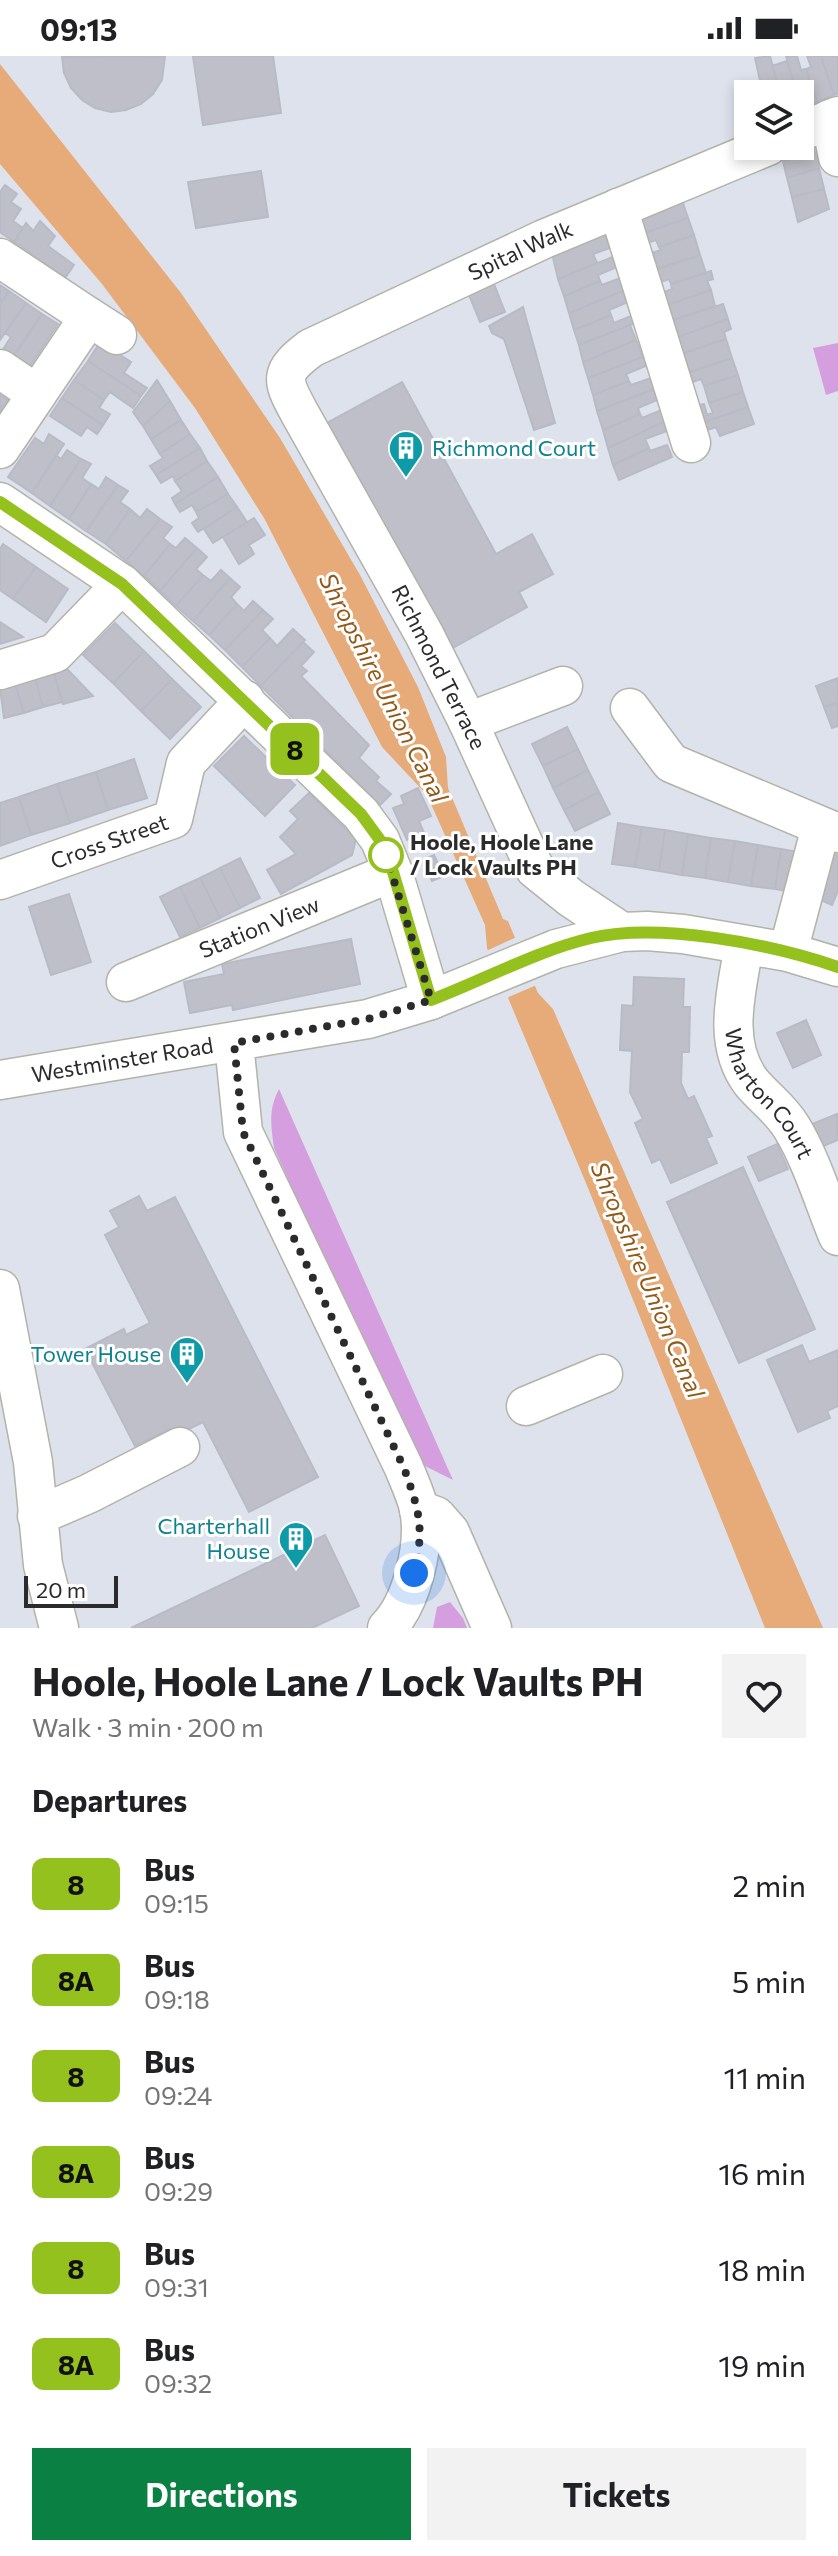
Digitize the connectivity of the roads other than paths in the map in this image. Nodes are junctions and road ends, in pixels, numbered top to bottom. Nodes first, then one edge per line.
1 (823, 123) edge
2 (838, 157) edge
3 (734, 160) edge
4 (618, 208) junction
5 (0, 258) edge
6 (0, 369) edge
7 (286, 374) joint
8 (37, 394) junction
9 (691, 443) dead end
10 (0, 449) edge
11 (0, 502) edge
12 (122, 584) junction
13 (0, 670) edge
14 (563, 686) dead end
15 (245, 700) junction
16 (630, 708) dead end
17 (468, 722) junction
18 (829, 830) edge
19 (393, 872) junction
20 (0, 880) edge
21 (622, 932) junction
22 (744, 945) junction
23 (788, 952) junction
24 (838, 967) edge
25 (126, 982) dead end
26 (431, 1000) junction
27 (234, 1043) junction
28 (0, 1080) edge
29 (838, 1236) edge
30 (0, 1289) edge
31 (603, 1374) dead end
32 (526, 1406) dead end
33 (180, 1447) dead end
34 (419, 1510) junction
35 (37, 1516) junction
36 (59, 1628) edge
37 (387, 1628) edge
38 (492, 1628) edge

1 - 2 street
3 - 4 street, Spital Walk
4 - 7 street, Spital Walk
4 - 9 street
5 - 8 street
6 - 8 street
7 - 17 street, Richmond Terrace
8 - 10 street
11 - 12 street
12 - 13 street
12 - 15 street
14 - 17 street
15 - 19 street
15 - 20 street, Cross Street
16 - 18 street
17 - 21 street, Richmond Terrace
18 - 23 street
19 - 25 street, Station View
19 - 26 street
21 - 22 street, Westminster Road
21 - 26 street, Westminster Road
22 - 23 street, Westminster Road
22 - 29 street, Wharton Court
23 - 24 street, Westminster Road
26 - 27 street, Westminster Road
27 - 28 street, Westminster Road
27 - 34 street
30 - 35 street
31 - 32 street
33 - 35 street
34 - 37 street
34 - 38 street
35 - 36 street

